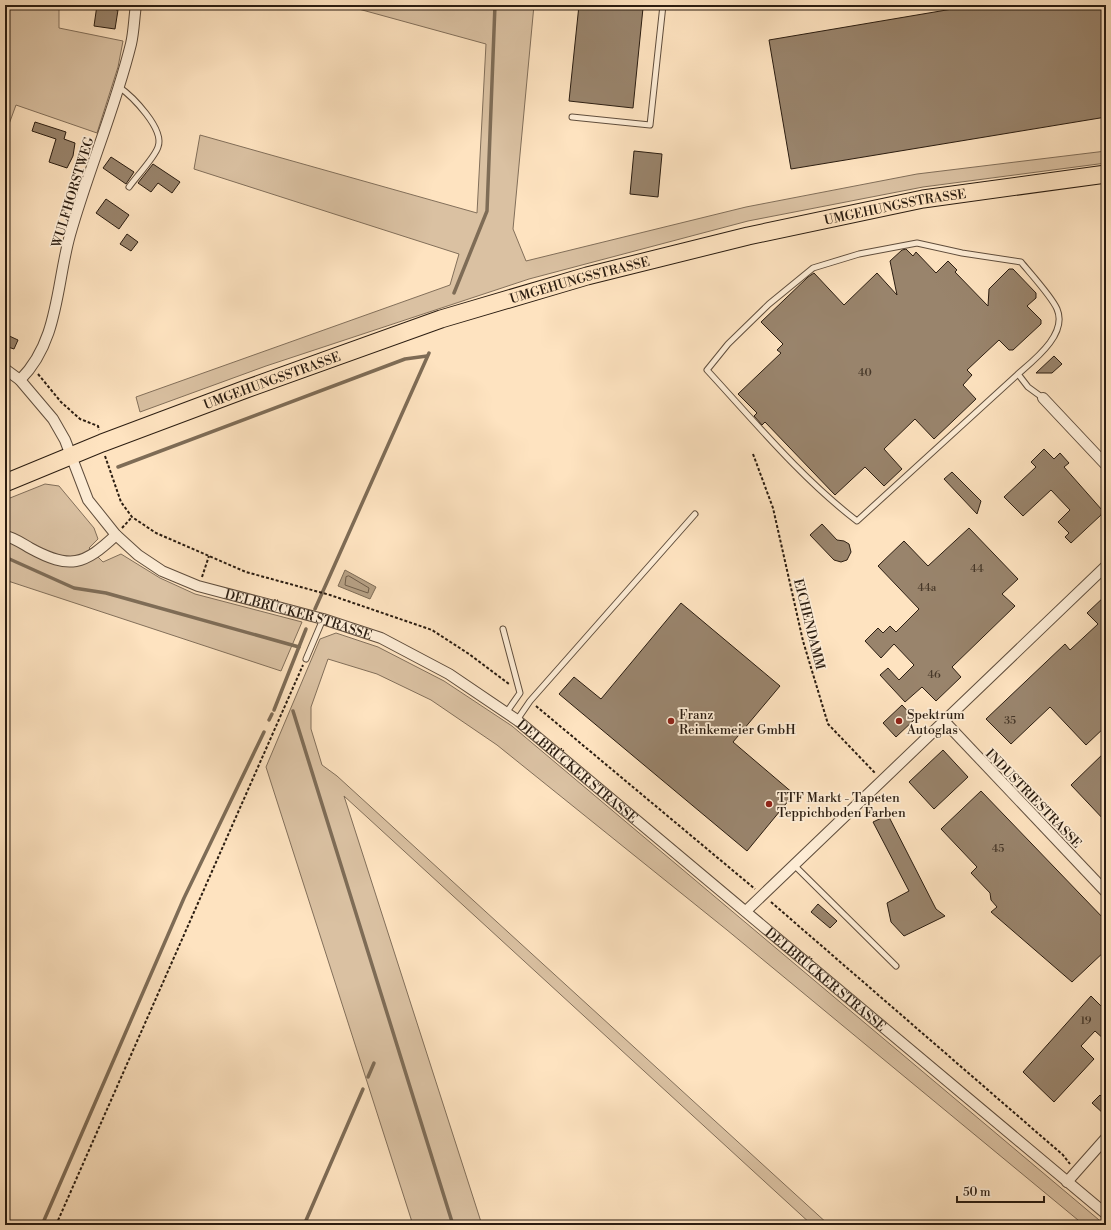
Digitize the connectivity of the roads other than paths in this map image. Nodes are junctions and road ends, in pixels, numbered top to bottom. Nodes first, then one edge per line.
1 (136, 5) edge
2 (663, 5) edge
3 (119, 87) junction
4 (572, 117) dead end
5 (1106, 174) edge
6 (129, 187) dead end
7 (5, 369) edge
8 (1018, 374) junction
9 (20, 380) junction
10 (1043, 398) joint
11 (71, 455) junction
12 (1106, 465) edge
13 (5, 483) edge
14 (695, 514) dead end
15 (116, 535) junction
16 (5, 536) edge
17 (1106, 566) edge
18 (323, 619) junction
19 (503, 629) dead end
20 (306, 659) road end
21 (506, 713) junction
22 (517, 720) junction
23 (944, 721) junction
24 (794, 865) junction
25 (1106, 892) edge
26 (746, 911) junction
27 (896, 966) dead end
28 (1106, 1138) edge
29 (1067, 1182) junction
30 (1106, 1214) edge

1 - 3 street, WULFHORSTWEG
2 - 4 lane
3 - 6 lane
3 - 9 street, WULFHORSTWEG
5 - 11 main road, UMGEHUNGSSTRASSE
7 - 9 street, DELBRÜCKER STRASSE
8 - 8 lane
8 - 10 lane
9 - 11 street, DELBRÜCKER STRASSE
10 - 12 street
11 - 13 main road
11 - 15 street, DELBRÜCKER STRASSE
14 - 22 lane
15 - 16 street
15 - 18 street, DELBRÜCKER STRASSE
17 - 23 street
18 - 20 lane
18 - 21 street, DELBRÜCKER STRASSE
19 - 21 lane
21 - 22 street, DELBRÜCKER STRASSE
22 - 26 street, DELBRÜCKER STRASSE
23 - 24 street
23 - 25 street, INDUSTRIESTRASSE
24 - 26 street
24 - 27 lane
26 - 29 street, DELBRÜCKER STRASSE
28 - 29 street
29 - 30 street, DELBRÜCKER STRASSE

